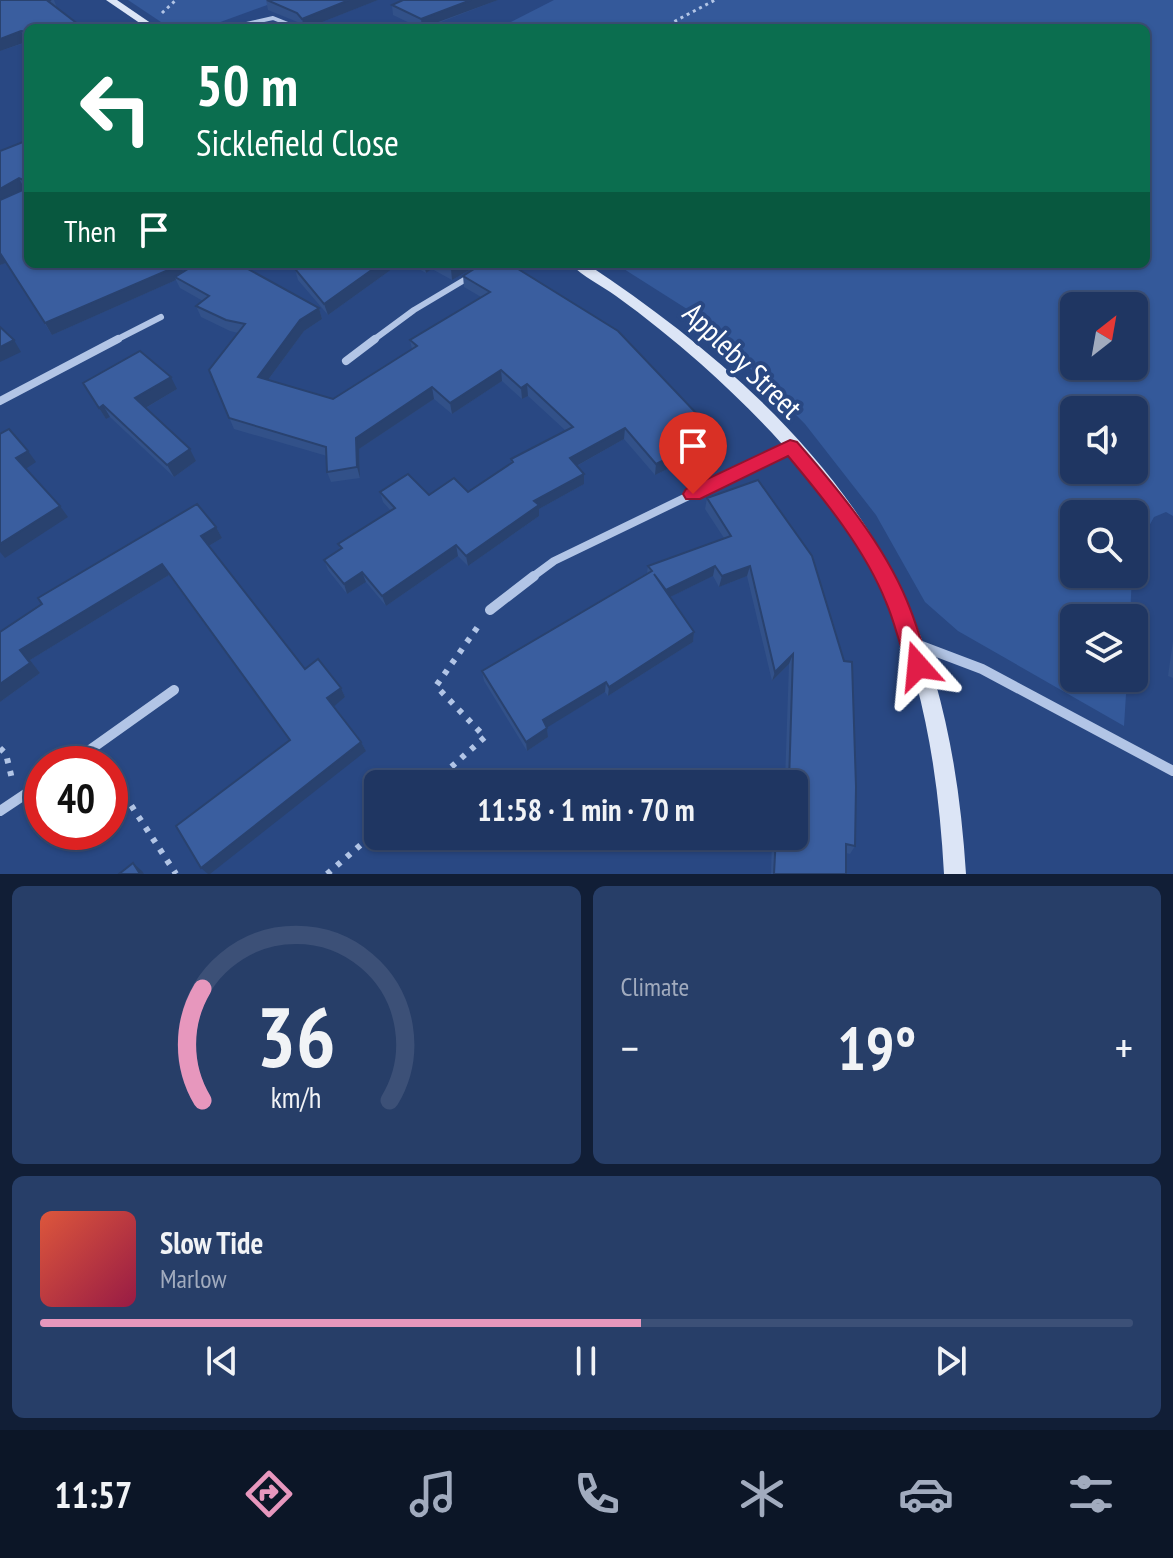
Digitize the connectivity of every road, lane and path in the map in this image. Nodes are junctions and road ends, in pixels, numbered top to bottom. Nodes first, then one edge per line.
1 (111, 0) edge
2 (715, 0) edge
3 (147, 24) edge
4 (247, 24) edge
5 (288, 24) edge
6 (670, 24) edge
7 (584, 268) edge
8 (481, 270) edge
9 (161, 317) dead end
10 (346, 361) dead end
11 (0, 401) edge
12 (790, 447) junction
13 (490, 610) joint
14 (912, 643) junction
15 (174, 690) dead end
16 (95, 746) edge
17 (0, 748) edge
18 (448, 770) edge
19 (1173, 771) edge
20 (24, 795) edge
21 (17, 799) junction
22 (128, 801) edge
23 (0, 811) edge
24 (364, 842) edge
25 (176, 874) edge
26 (327, 874) edge
27 (955, 874) edge

1 - 3 street
2 - 6 path
4 - 5 lane
7 - 12 street, Appleby Street
8 - 10 street
9 - 11 street
12 - 13 street
12 - 14 street, Appleby Street
13 - 18 path
14 - 19 street
14 - 27 street, Appleby Street
15 - 16 street
17 - 21 path
20 - 21 street
21 - 23 street
22 - 25 path
24 - 26 path

